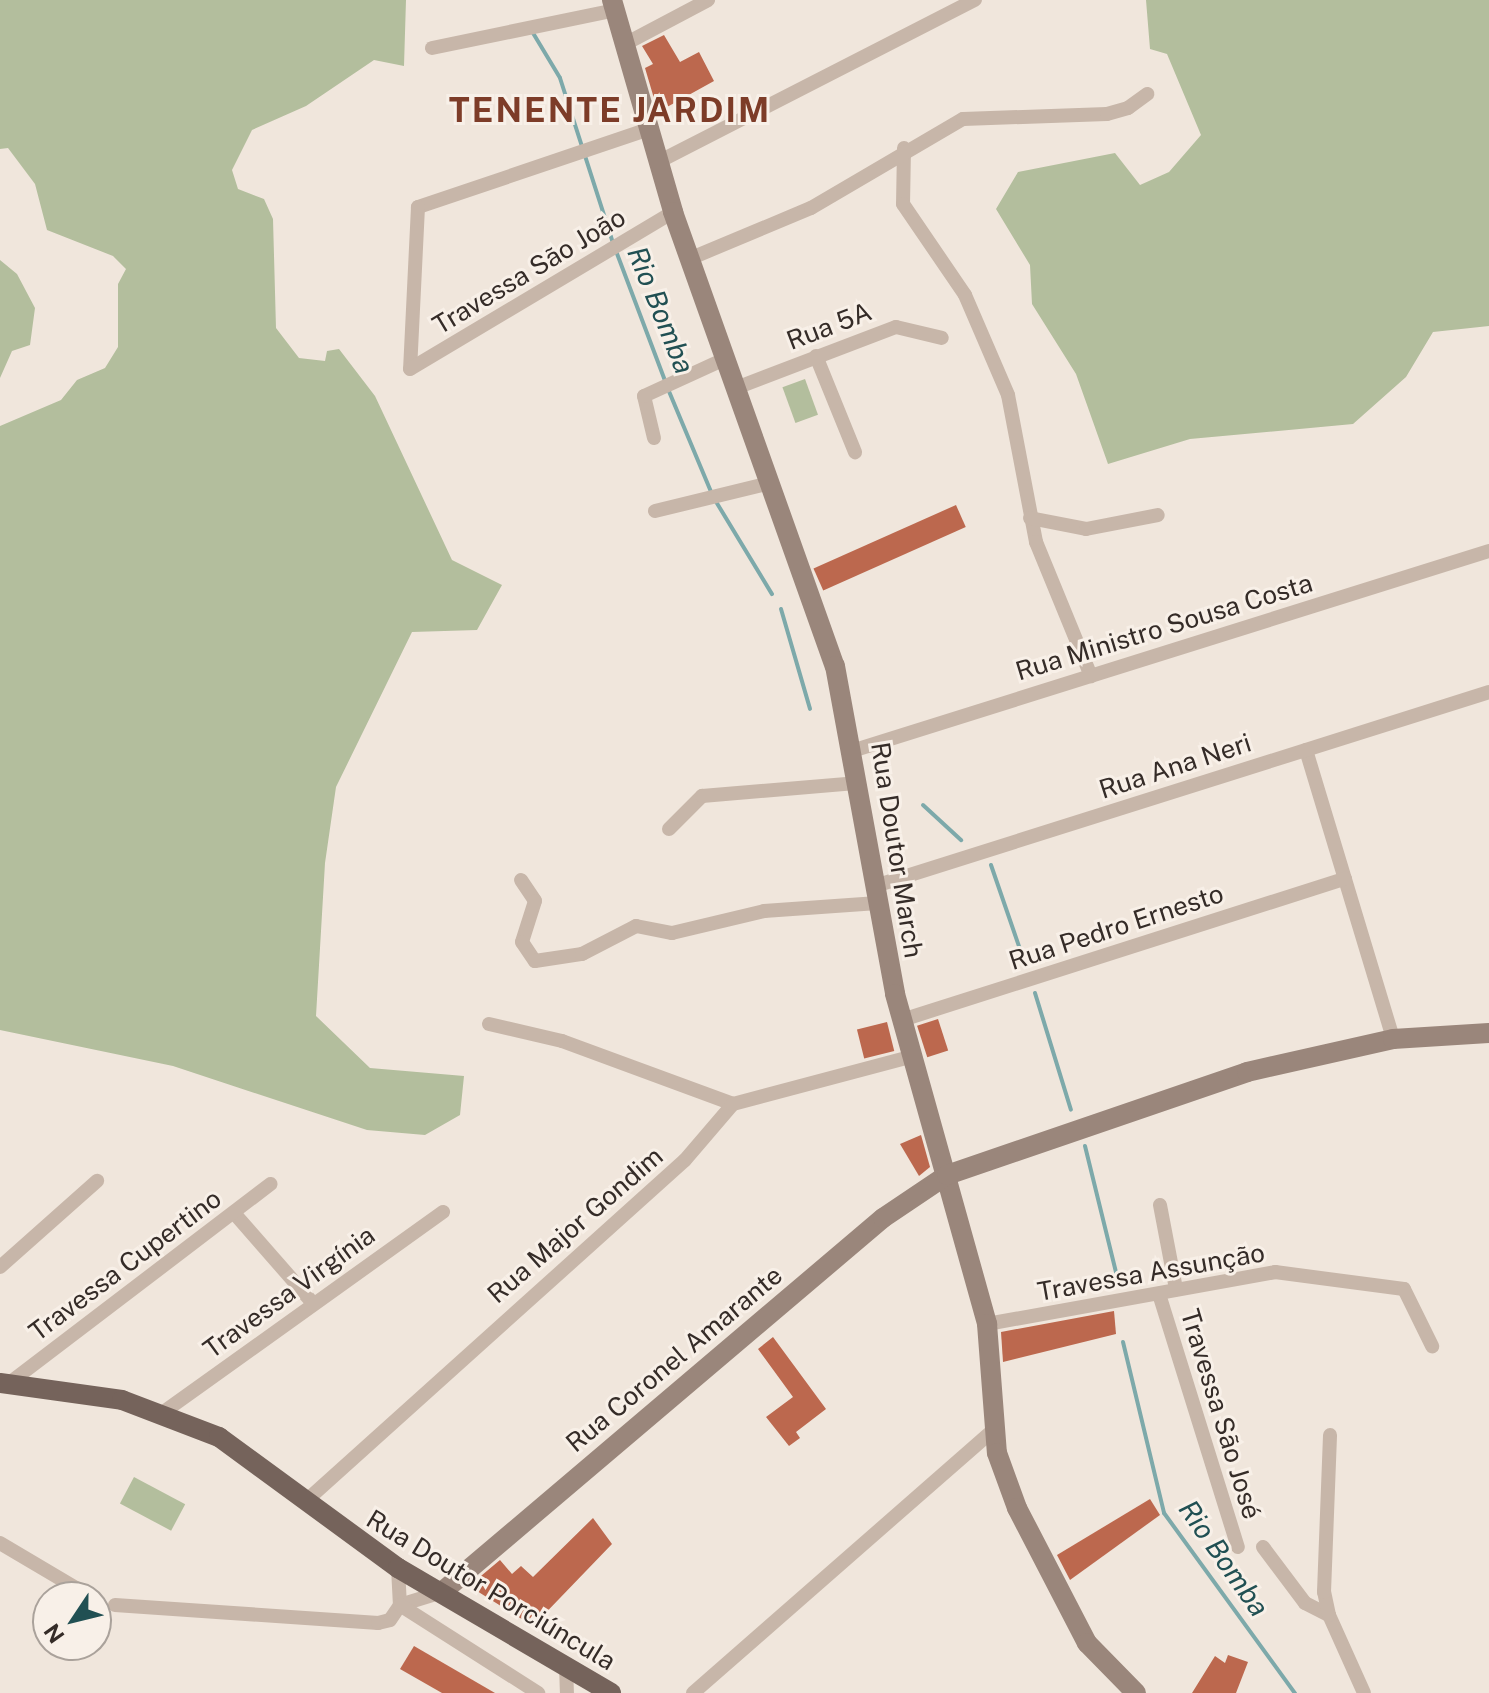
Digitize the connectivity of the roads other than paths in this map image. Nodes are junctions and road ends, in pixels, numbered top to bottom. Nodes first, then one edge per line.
1 (708, 0) edge
2 (975, 0) edge
3 (614, 5) edge
4 (625, 44) junction
5 (432, 48) dead end
6 (1147, 94) dead end
7 (649, 129) junction
8 (904, 148) junction
9 (658, 162) junction
10 (673, 212) junction
11 (689, 259) junction
12 (942, 338) dead end
13 (816, 356) junction
14 (725, 359) junction
15 (736, 388) junction
16 (654, 438) dead end
17 (855, 452) dead end
18 (770, 483) junction
19 (655, 511) dead end
20 (1158, 515) dead end
21 (1030, 518) junction
22 (1489, 551) edge
23 (1091, 676) junction
24 (1489, 692) edge
25 (855, 750) junction
26 (1306, 750) junction
27 (858, 783) junction
28 (669, 829) dead end
29 (1345, 879) junction
30 (521, 880) dead end
31 (876, 894) junction
32 (902, 1020) junction
33 (489, 1024) dead end
34 (1489, 1033) edge
35 (1393, 1039) junction
36 (910, 1057) junction
37 (733, 1104) junction
38 (947, 1175) junction
39 (97, 1181) dead end
40 (271, 1184) dead end
41 (1160, 1205) dead end
42 (443, 1212) dead end
43 (234, 1213) junction
44 (0, 1267) edge
45 (1176, 1289) junction
46 (1159, 1294) junction
47 (312, 1302) junction
48 (987, 1324) junction
49 (1432, 1346) dead end
50 (4, 1384) edge
51 (165, 1411) junction
52 (995, 1429) junction
53 (1330, 1435) dead end
54 (307, 1500) junction
55 (0, 1543) edge
56 (1238, 1547) dead end
57 (1263, 1547) dead end
58 (398, 1568) junction
59 (64, 1581) edge
60 (442, 1592) junction
61 (115, 1605) dead end
62 (400, 1605) junction
63 (1329, 1615) junction
64 (566, 1666) junction
65 (608, 1692) edge
66 (538, 1693) edge
67 (567, 1693) edge
68 (693, 1693) edge
69 (1136, 1693) edge
70 (1364, 1693) edge

1 - 4 street
2 - 9 street
3 - 4 main road, Rua Doutor March
3 - 5 street
4 - 7 main road, Rua Doutor March
6 - 8 street
7 - 9 main road, Rua Doutor March
7 - 10 street, Travessa São João
8 - 11 street
8 - 21 street
9 - 10 main road, Rua Doutor March
10 - 11 main road, Rua Doutor March
11 - 14 main road, Rua Doutor March
12 - 13 street, Rua 5A
13 - 15 street, Rua 5A
13 - 17 street
14 - 15 main road, Rua Doutor March
14 - 16 street
15 - 18 main road, Rua Doutor March
18 - 19 street
18 - 25 main road, Rua Doutor March
20 - 21 street
21 - 23 street
22 - 23 street, Rua Ministro Sousa Costa
23 - 25 street, Rua Ministro Sousa Costa
24 - 26 street, Rua Ana Neri
25 - 27 main road, Rua Doutor March
26 - 29 street
26 - 31 street, Rua Ana Neri
27 - 28 street
27 - 31 main road, Rua Doutor March
29 - 32 street, Rua Pedro Ernesto
29 - 35 street
30 - 31 street, Rua Ana Neri
31 - 32 main road, Rua Doutor March
32 - 36 main road, Rua Doutor March
33 - 37 street
34 - 35 main road, Rua Coronel Amarante
35 - 38 main road, Rua Coronel Amarante
36 - 37 street
36 - 38 main road, Rua Doutor March
37 - 54 street, Rua Major Gondim
38 - 48 main road, Rua Doutor March
38 - 60 main road, Rua Coronel Amarante
39 - 44 street
40 - 43 street, Travessa Cupertino
41 - 45 street
42 - 47 street, Travessa Virgínia
43 - 47 street
43 - 50 street, Travessa Cupertino
45 - 46 street, Travessa Assunção
45 - 49 street, Travessa Assunção
46 - 48 street, Travessa Assunção
46 - 56 street, Travessa São José
47 - 51 street, Travessa Virgínia
48 - 52 main road, Rua Doutor March
50 - 51 main road, Rua Doutor Porciúncula
51 - 54 main road, Rua Doutor Porciúncula
52 - 68 street
52 - 69 main road, Rua Doutor March
53 - 63 street
54 - 58 main road, Rua Doutor Porciúncula
55 - 59 street
57 - 63 street
58 - 60 main road, Rua Doutor Porciúncula
58 - 62 street
60 - 62 street
60 - 64 main road, Rua Doutor Porciúncula
61 - 62 street
62 - 66 street
63 - 70 street
64 - 65 main road, Rua Doutor Porciúncula
64 - 67 street

